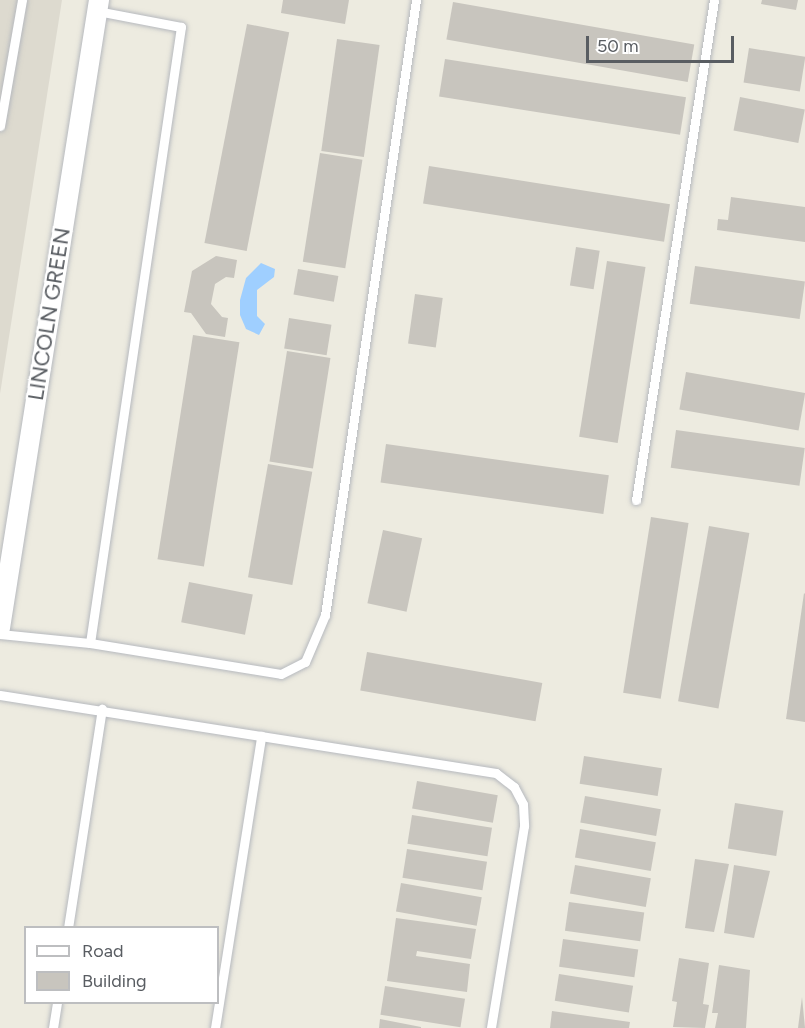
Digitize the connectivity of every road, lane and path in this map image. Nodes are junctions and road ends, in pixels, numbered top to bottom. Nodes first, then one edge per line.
1 (21, 0) edge
2 (416, 0) edge
3 (714, 0) edge
4 (98, 6) edge
5 (0, 126) edge
6 (636, 500) dead end
7 (0, 628) edge
8 (0, 634) edge
9 (90, 644) junction
10 (0, 695) edge
11 (102, 709) junction
12 (261, 736) junction
13 (68, 926) edge
14 (219, 1003) edge
15 (57, 1004) edge
16 (219, 1004) edge
17 (53, 1028) edge
18 (215, 1028) edge
19 (491, 1028) edge

1 - 5 lane
2 - 9 lane
3 - 6 lane
4 - 7 street, LINCOLN GREEN
4 - 9 lane
8 - 9 lane
10 - 11 lane
11 - 12 lane
11 - 13 lane
12 - 14 lane
12 - 19 lane
15 - 17 lane
16 - 18 lane

